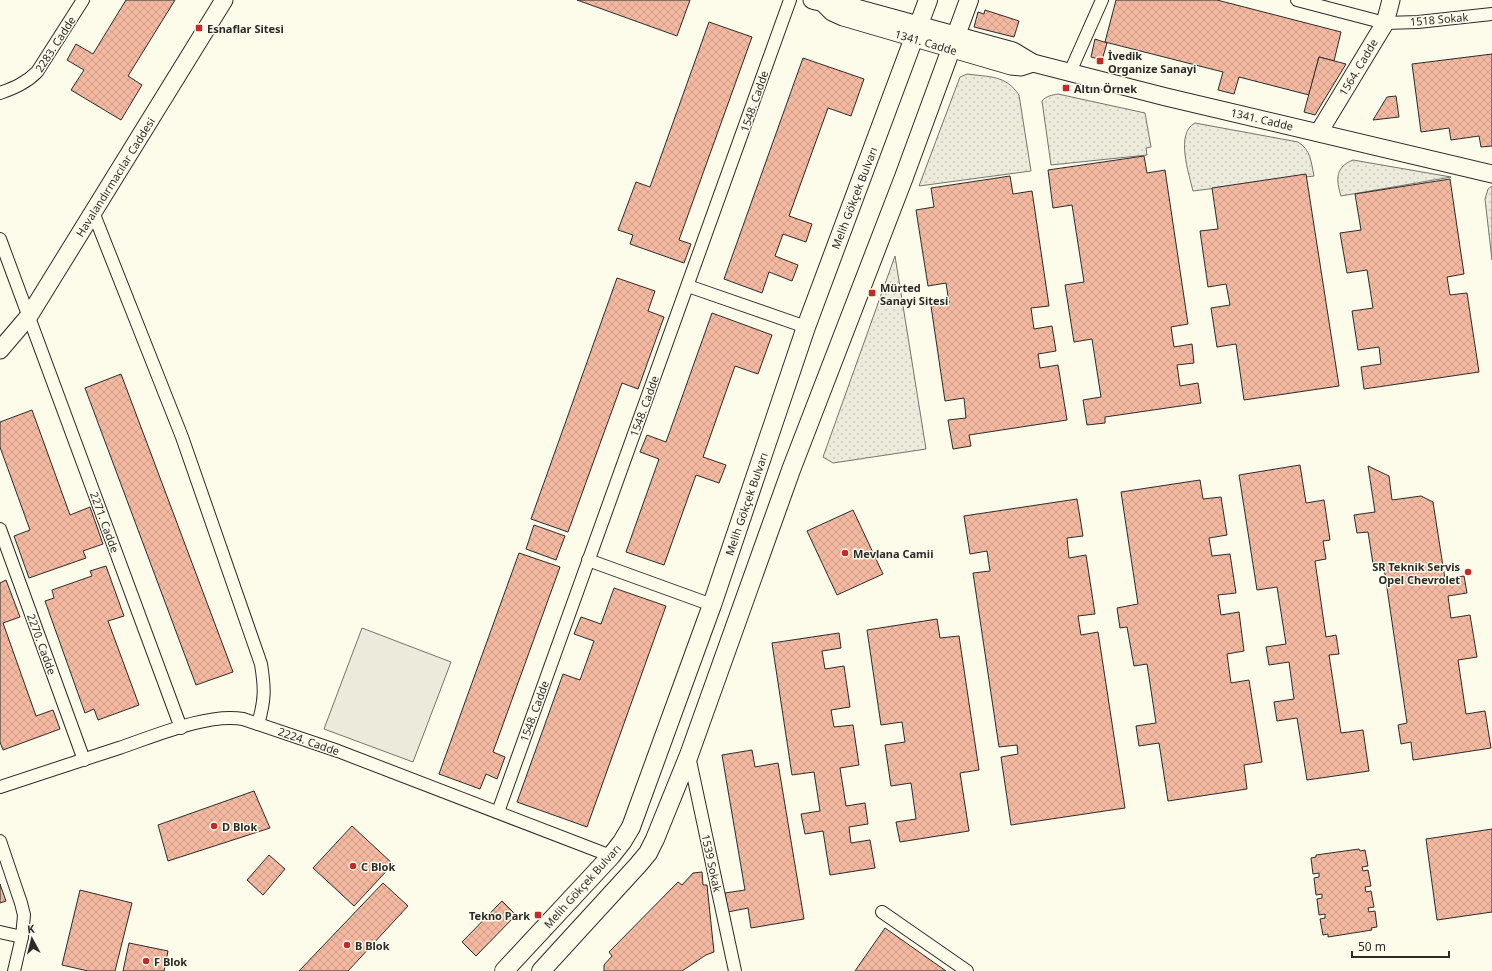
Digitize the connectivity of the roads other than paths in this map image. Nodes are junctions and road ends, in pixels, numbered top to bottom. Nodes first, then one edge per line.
1 (83, 0) edge
2 (224, 0) edge
3 (790, 0) edge
4 (928, 0) edge
5 (969, 0) edge
6 (1102, 0) edge
7 (1297, 0) edge
8 (1392, 0) edge
9 (818, 2) edge
10 (1492, 14) edge
11 (1385, 23) junction
12 (916, 32) junction
13 (953, 42) junction
14 (1070, 72) junction
15 (0, 93) edge
16 (1319, 132) junction
17 (1492, 174) edge
18 (93, 212) junction
19 (0, 239) edge
20 (688, 286) junction
21 (29, 316) junction
22 (806, 327) junction
23 (0, 350) edge
24 (0, 529) edge
25 (588, 560) junction
26 (712, 605) junction
27 (258, 724) junction
28 (181, 728) junction
29 (689, 755) junction
30 (84, 760) junction
31 (0, 787) edge
32 (498, 812) junction
33 (0, 841) edge
34 (611, 856) junction
35 (882, 912) dead end
36 (0, 932) edge
37 (22, 937) junction
38 (14, 971) edge
39 (504, 971) edge
40 (541, 971) edge
41 (735, 971) edge
42 (967, 971) edge

1 - 15 street, 2283. Cadde
2 - 18 street, Havalandırmacılar Caddesi
3 - 20 street, 1548. Cadde
4 - 12 main road, Melih Gökçek Bulvarı
5 - 13 main road
6 - 14 street
7 - 11 street, 1518 Sokak
8 - 11 street, 1564. Cadde
9 - 12 street, 1341. Cadde
10 - 11 street, 1518 Sokak
11 - 16 street, 1564. Cadde
12 - 13 street, 1341. Cadde
12 - 22 main road, Melih Gökçek Bulvarı
13 - 14 street, 1341. Cadde
13 - 29 main road
14 - 16 street, 1341. Cadde
16 - 17 street, 1341. Cadde
18 - 21 street, Havalandırmacılar Caddesi
18 - 27 street
19 - 21 street, 2271. Cadde
20 - 22 street
20 - 25 street, 1548. Cadde
21 - 23 street, Havalandırmacılar Caddesi
21 - 28 street, 2271. Cadde
22 - 26 main road, Melih Gökçek Bulvarı
24 - 30 street, 2270. Cadde
25 - 26 street
25 - 32 street, 1548. Cadde
26 - 34 main road, Melih Gökçek Bulvarı
27 - 28 street, 2224. Cadde
27 - 32 street, 2224. Cadde
28 - 30 street, 2224. Cadde
29 - 40 main road
29 - 41 street, 1539 Sokak
30 - 31 street, 2224. Cadde
32 - 34 street, 2224. Cadde
33 - 37 street
34 - 39 main road, Melih Gökçek Bulvarı
35 - 42 street
36 - 37 street
37 - 38 street

